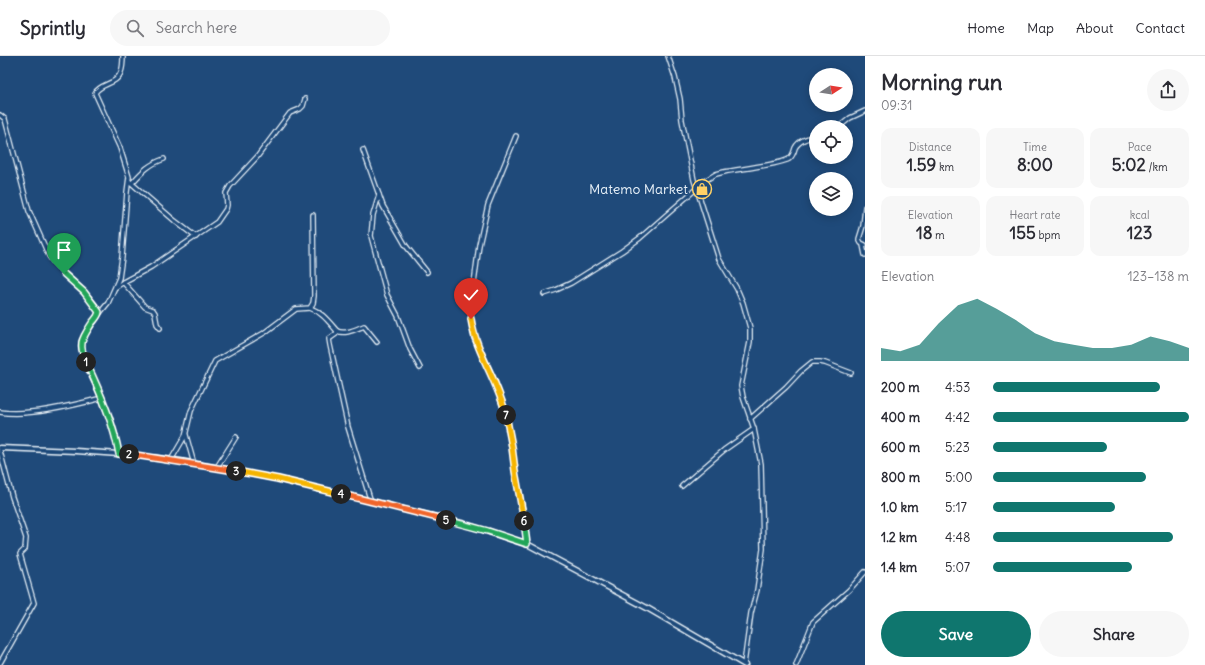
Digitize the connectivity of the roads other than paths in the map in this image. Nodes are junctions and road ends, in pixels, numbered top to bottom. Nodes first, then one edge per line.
1 (123, 56) edge
2 (668, 56) edge
3 (305, 99) dead end
4 (865, 111) edge
5 (0, 115) edge
6 (848, 120) edge
7 (516, 136) dead end
8 (809, 139) edge
9 (363, 150) dead end
10 (164, 159) dead end
11 (131, 182) junction
12 (696, 187) junction
13 (379, 195) junction
14 (865, 207) edge
15 (313, 215) dead end
16 (196, 237) junction
17 (864, 245) edge
18 (865, 255) edge
19 (427, 272) dead end
20 (123, 282) junction
21 (116, 287) junction
22 (544, 294) dead end
23 (313, 303) junction
24 (310, 308) junction
25 (315, 309) junction
26 (99, 314) junction
27 (160, 328) dead end
28 (337, 331) junction
29 (377, 342) dead end
30 (420, 368) dead end
31 (851, 373) dead end
32 (102, 398) junction
33 (0, 412) edge
34 (750, 419) junction
35 (754, 429) junction
36 (186, 434) junction
37 (236, 437) dead end
38 (0, 448) edge
39 (0, 451) edge
40 (119, 454) junction
41 (171, 460) junction
42 (194, 464) junction
43 (217, 467) junction
44 (682, 486) dead end
45 (371, 502) junction
46 (527, 544) junction
47 (865, 572) edge
48 (0, 663) edge
49 (744, 665) edge
50 (796, 665) edge

1 - 11 street
2 - 12 street
3 - 16 street
4 - 6 street
5 - 26 street
7 - 46 street
8 - 12 street
9 - 13 street
10 - 11 street
11 - 16 street
11 - 21 street
12 - 22 street
12 - 34 street
13 - 19 street
13 - 30 street
14 - 17 street
15 - 23 street
16 - 20 street
17 - 18 street
20 - 21 street
20 - 27 street
21 - 26 street
23 - 24 street
23 - 25 street
24 - 25 street
24 - 36 street
25 - 28 street
26 - 32 street
28 - 29 street
28 - 45 street
31 - 34 street
32 - 33 street
32 - 40 street
34 - 35 street
35 - 44 street
35 - 49 street
36 - 41 street
36 - 42 street
37 - 43 street
38 - 40 street
39 - 48 street
40 - 41 street
41 - 42 street
42 - 43 street
43 - 45 street
45 - 46 street
46 - 49 street
47 - 50 street

